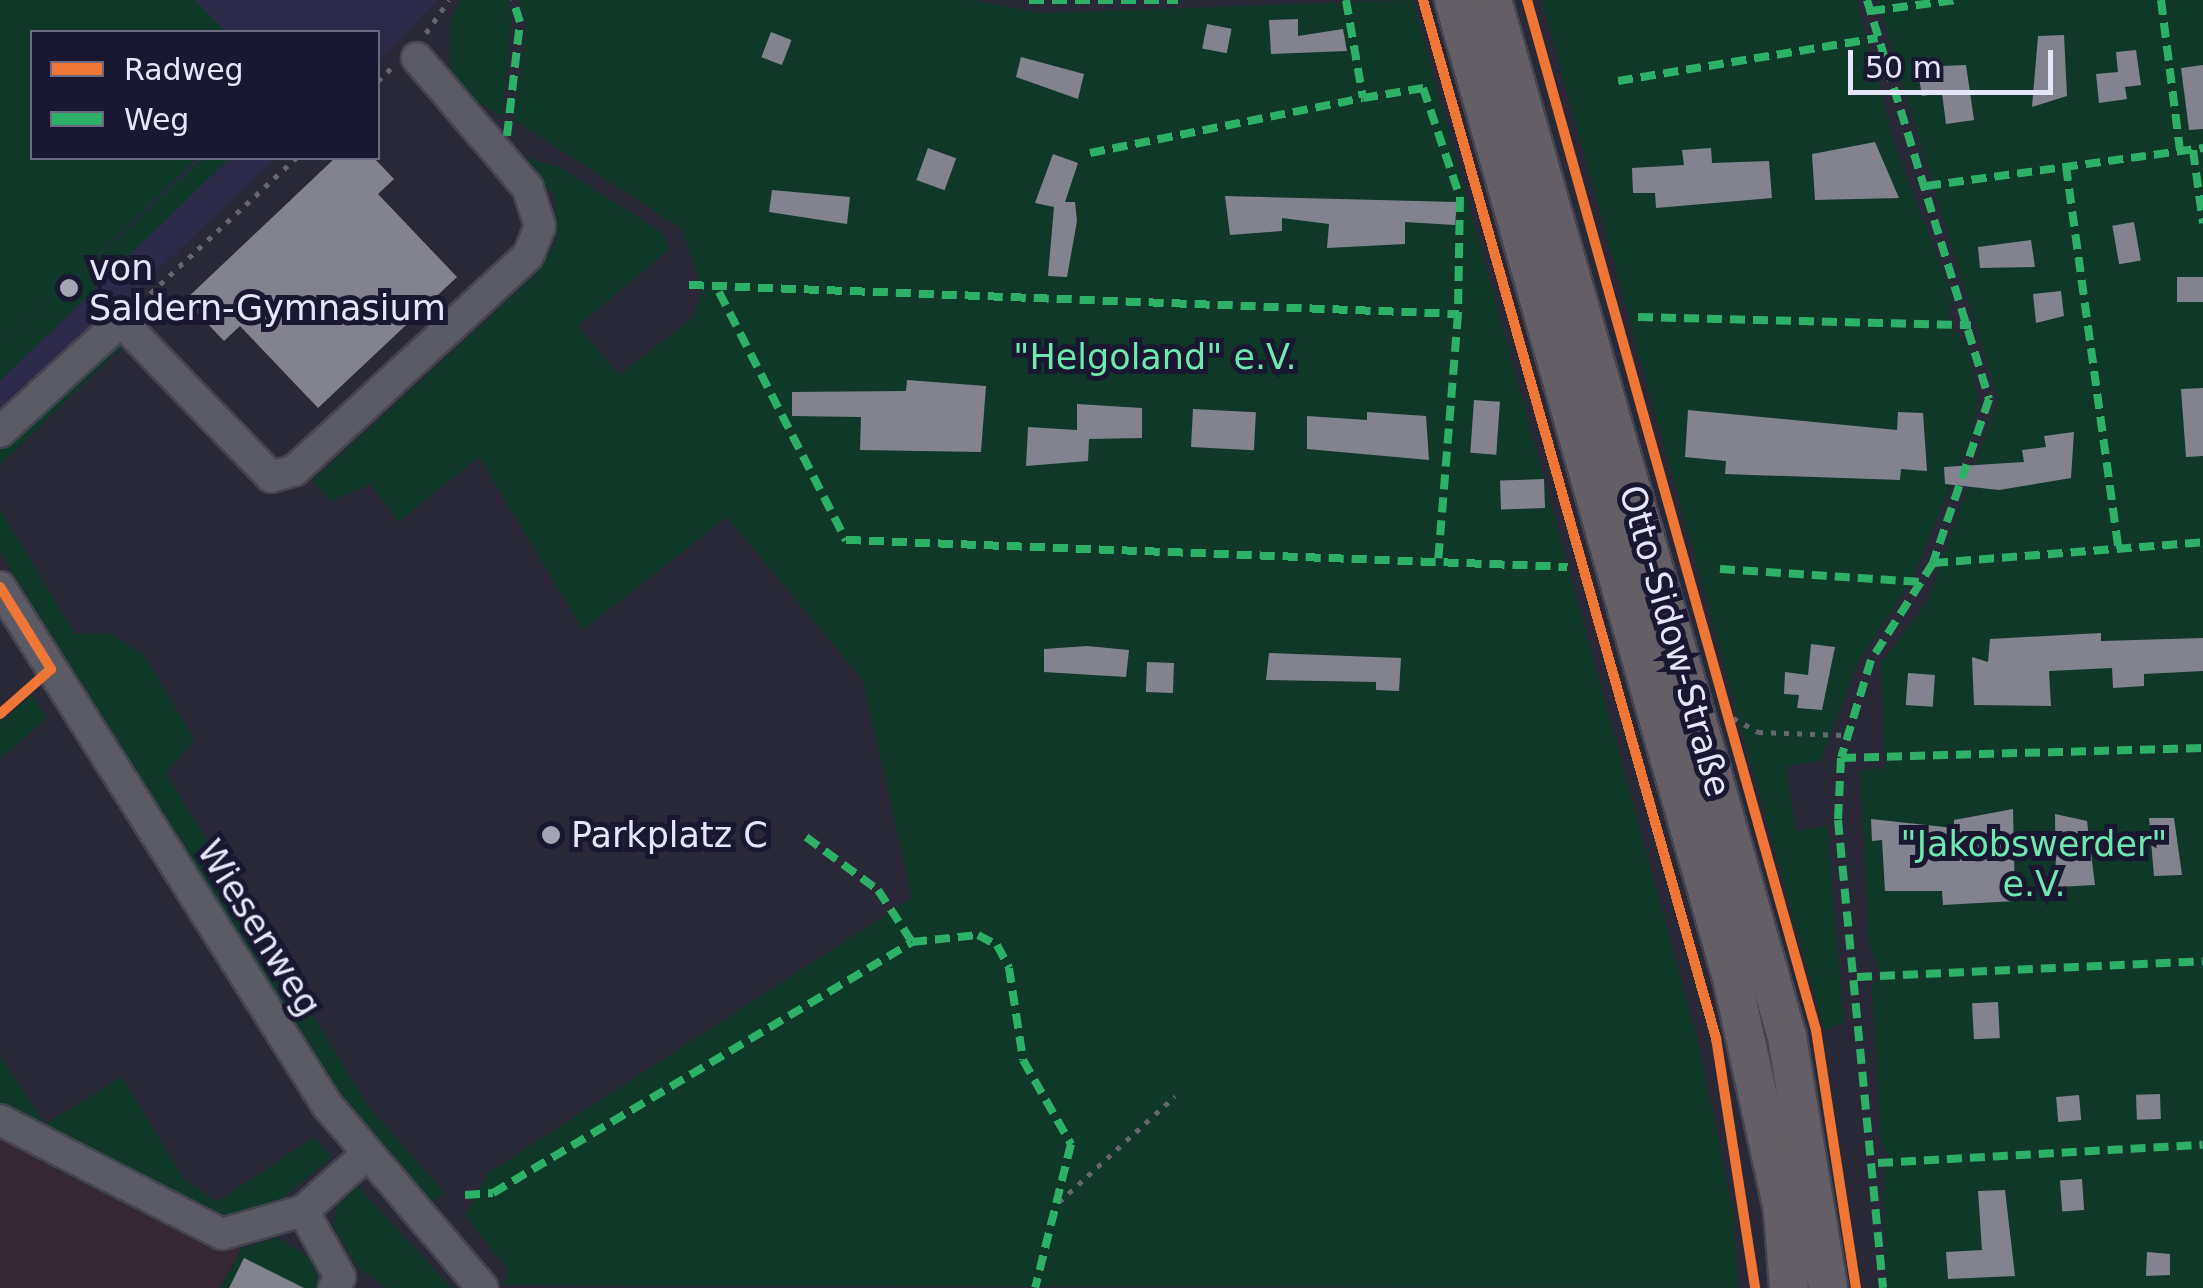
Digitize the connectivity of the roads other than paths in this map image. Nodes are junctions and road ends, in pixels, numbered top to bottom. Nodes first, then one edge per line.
1 (1454, 0) edge
2 (1492, 0) edge
3 (419, 49) road end
4 (0, 432) edge
5 (0, 587) edge
6 (0, 1120) edge
7 (366, 1155) junction
8 (303, 1211) junction
9 (334, 1288) edge
10 (482, 1288) edge
11 (1788, 1288) edge
12 (1828, 1288) edge

1 - 11 main road, Otto-Sidow-Straße
2 - 12 main road, Otto-Sidow-Straße
3 - 4 street
5 - 7 street, Wiesenweg
6 - 8 street
7 - 8 street
7 - 10 street, Wiesenweg
8 - 9 street

